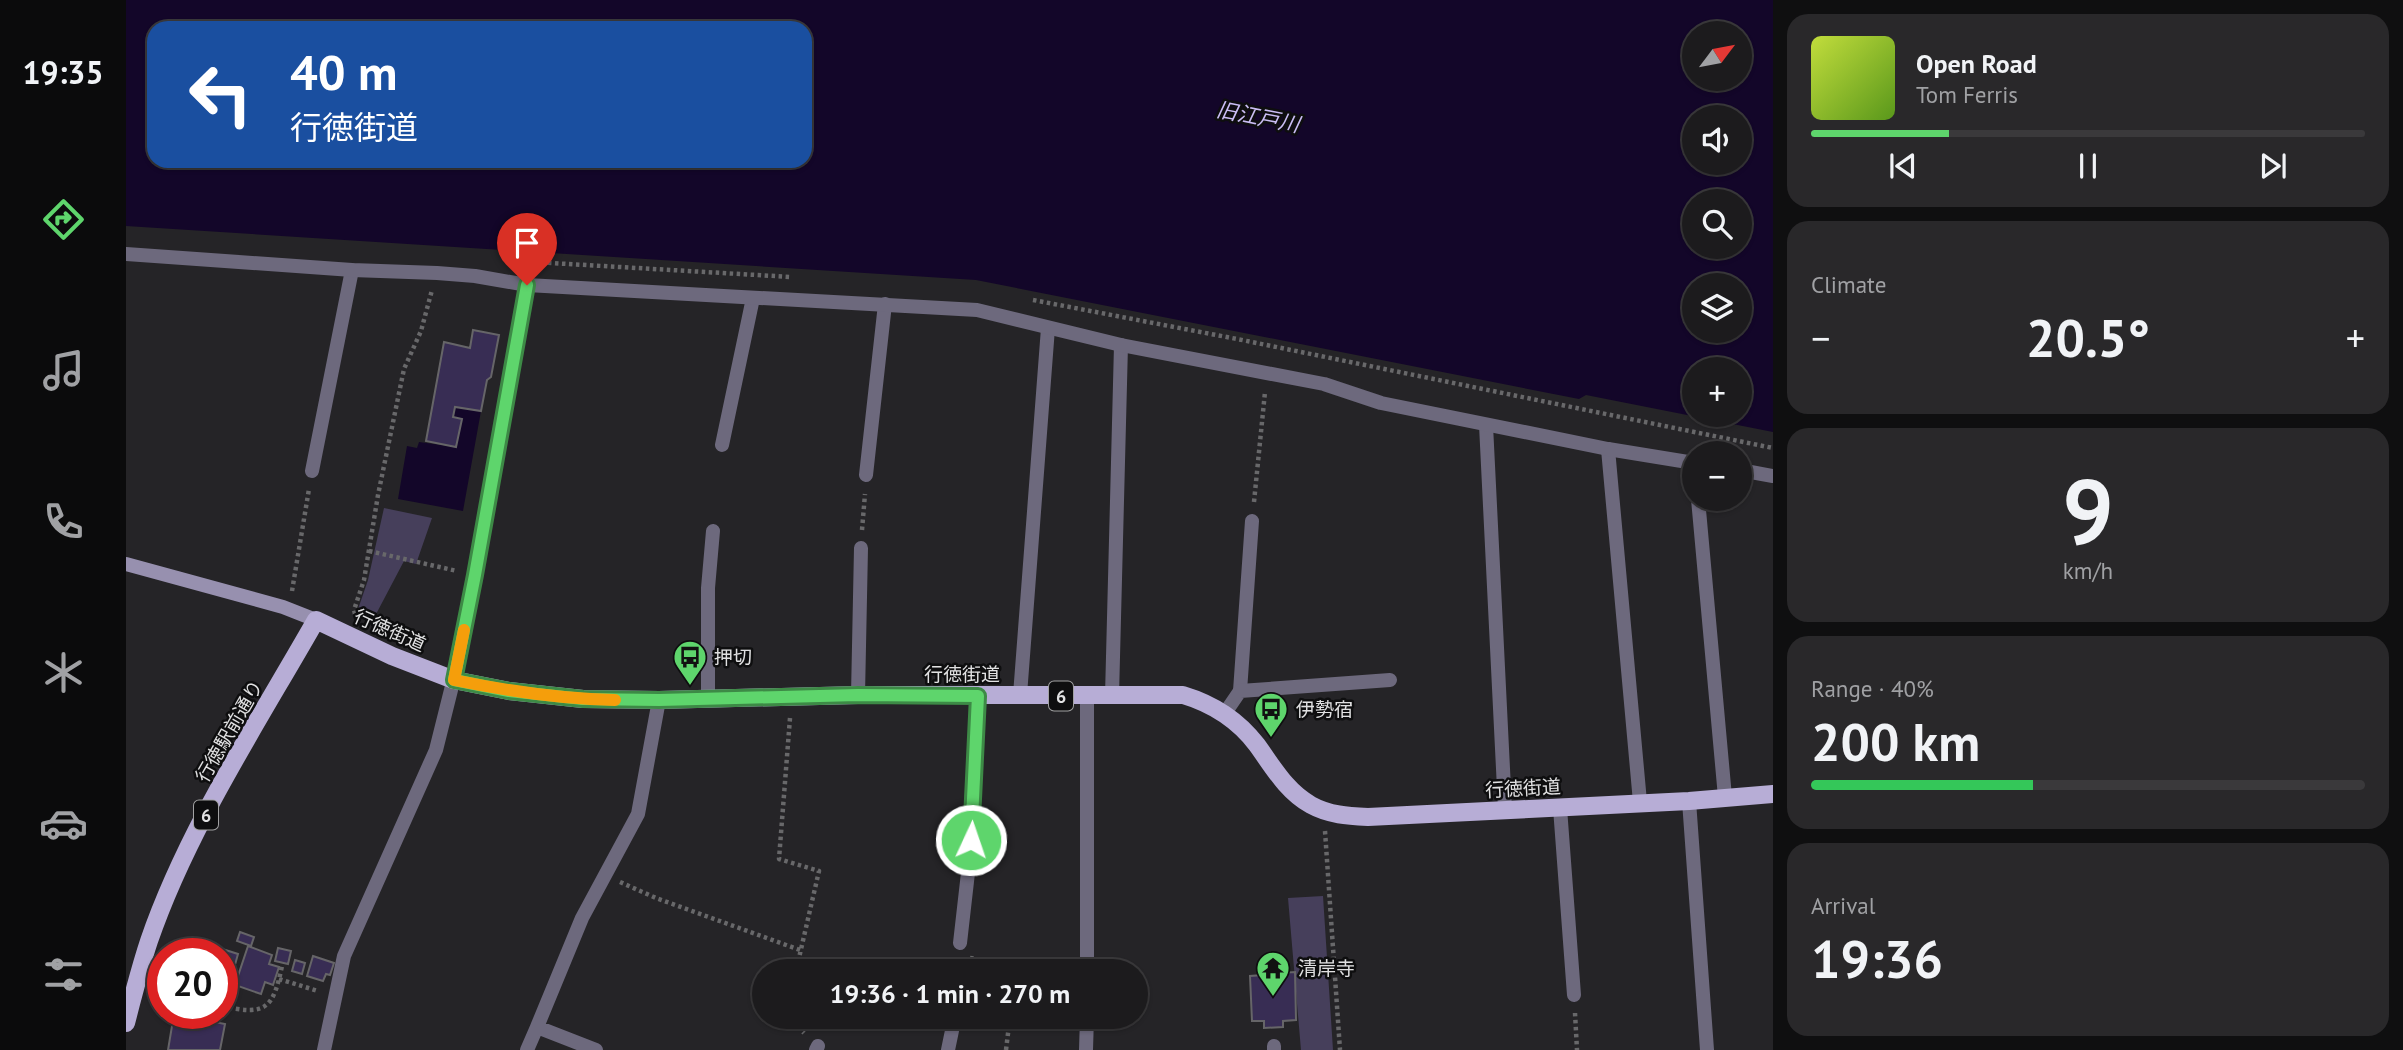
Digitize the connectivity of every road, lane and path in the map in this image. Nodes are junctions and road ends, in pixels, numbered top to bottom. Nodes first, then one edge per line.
1 (126, 254) edge
2 (352, 270) junction
3 (437, 273) junction
4 (527, 285) junction
5 (753, 298) junction
6 (886, 304) junction
7 (1048, 328) junction
8 (1242, 340) dead end
9 (1121, 345) junction
10 (1240, 349) dead end
11 (1267, 374) junction
12 (1486, 425) junction
13 (722, 445) dead end
14 (1608, 450) junction
15 (1682, 461) edge
16 (312, 471) joint
17 (1752, 472) edge
18 (866, 475) joint
19 (1773, 476) edge
20 (1699, 511) edge
21 (1252, 521) joint
22 (713, 531) dead end
23 (861, 548) joint
24 (369, 551) junction
25 (126, 564) edge
26 (475, 575) junction
27 (286, 598) dead end
28 (316, 620) junction
29 (356, 621) dead end
30 (454, 680) junction
31 (1390, 680) dead end
32 (1240, 691) junction
33 (858, 695) junction
34 (1020, 695) junction
35 (792, 696) junction
36 (978, 696) junction
37 (1087, 696) junction
38 (1112, 696) junction
39 (708, 698) junction
40 (659, 700) junction
41 (1225, 713) junction
42 (1773, 794) edge
43 (1726, 797) junction
44 (1689, 801) junction
45 (1640, 802) junction
46 (1560, 808) junction
47 (1505, 809) junction
48 (1324, 811) junction
49 (606, 876) junction
50 (960, 943) dead end
51 (800, 950) junction
52 (966, 957) dead end
53 (798, 959) edge
54 (977, 959) edge
55 (1087, 959) edge
56 (282, 966) dead end
57 (279, 979) junction
58 (1574, 995) joint
59 (335, 997) junction
60 (238, 1010) edge
61 (126, 1023) edge
62 (537, 1027) junction
63 (952, 1029) edge
64 (1009, 1029) edge
65 (1087, 1029) edge
66 (324, 1050) edge
67 (527, 1050) edge
68 (596, 1050) edge
69 (948, 1050) edge
70 (1006, 1050) edge
71 (1086, 1050) edge
72 (1340, 1050) edge
73 (1577, 1050) edge
74 (1707, 1050) edge

1 - 2 street
2 - 3 street
2 - 16 street
3 - 4 street
3 - 24 path
4 - 5 street
4 - 26 street
5 - 6 street
5 - 13 street
6 - 7 street
6 - 18 street
7 - 9 street
7 - 34 street
8 - 10 path
9 - 11 street
9 - 38 street
11 - 12 street
11 - 21 path
12 - 14 street
12 - 47 street
14 - 15 street
14 - 45 street
16 - 27 path
17 - 19 street
18 - 23 path
20 - 43 street
21 - 32 street
22 - 39 street
23 - 33 street
24 - 26 path
24 - 29 path
25 - 28 street, 行徳街道
26 - 30 street
28 - 30 main road, 行徳街道 / 6
28 - 61 main road, 行徳駅前通り / 6
30 - 40 main road, 行徳街道 / 6
30 - 59 street
31 - 32 street
32 - 41 street
33 - 35 main road, 行徳街道 / 6
33 - 36 main road, 行徳街道 / 6
34 - 36 main road, 行徳街道 / 6
34 - 37 main road, 行徳街道 / 6
35 - 39 main road, 行徳街道 / 6
35 - 51 path
36 - 50 street
37 - 38 main road, 行徳街道 / 6
37 - 55 street
38 - 41 main road, 行徳街道 / 6
39 - 40 main road, 行徳街道 / 6
40 - 49 street
41 - 48 main road, 行徳街道 / 6
42 - 43 main road, 行徳街道 / 6
43 - 44 main road, 行徳街道 / 6
44 - 45 main road, 行徳街道 / 6
44 - 74 street
45 - 46 main road, 行徳街道 / 6
46 - 47 main road, 行徳街道 / 6
46 - 58 street
47 - 48 main road, 行徳街道 / 6
48 - 72 path
49 - 51 path
49 - 62 street
51 - 53 path
52 - 54 path
56 - 57 path
57 - 59 path
57 - 60 path
58 - 73 path
59 - 66 street
62 - 67 street
62 - 68 street
63 - 69 street
64 - 70 path
65 - 71 street

